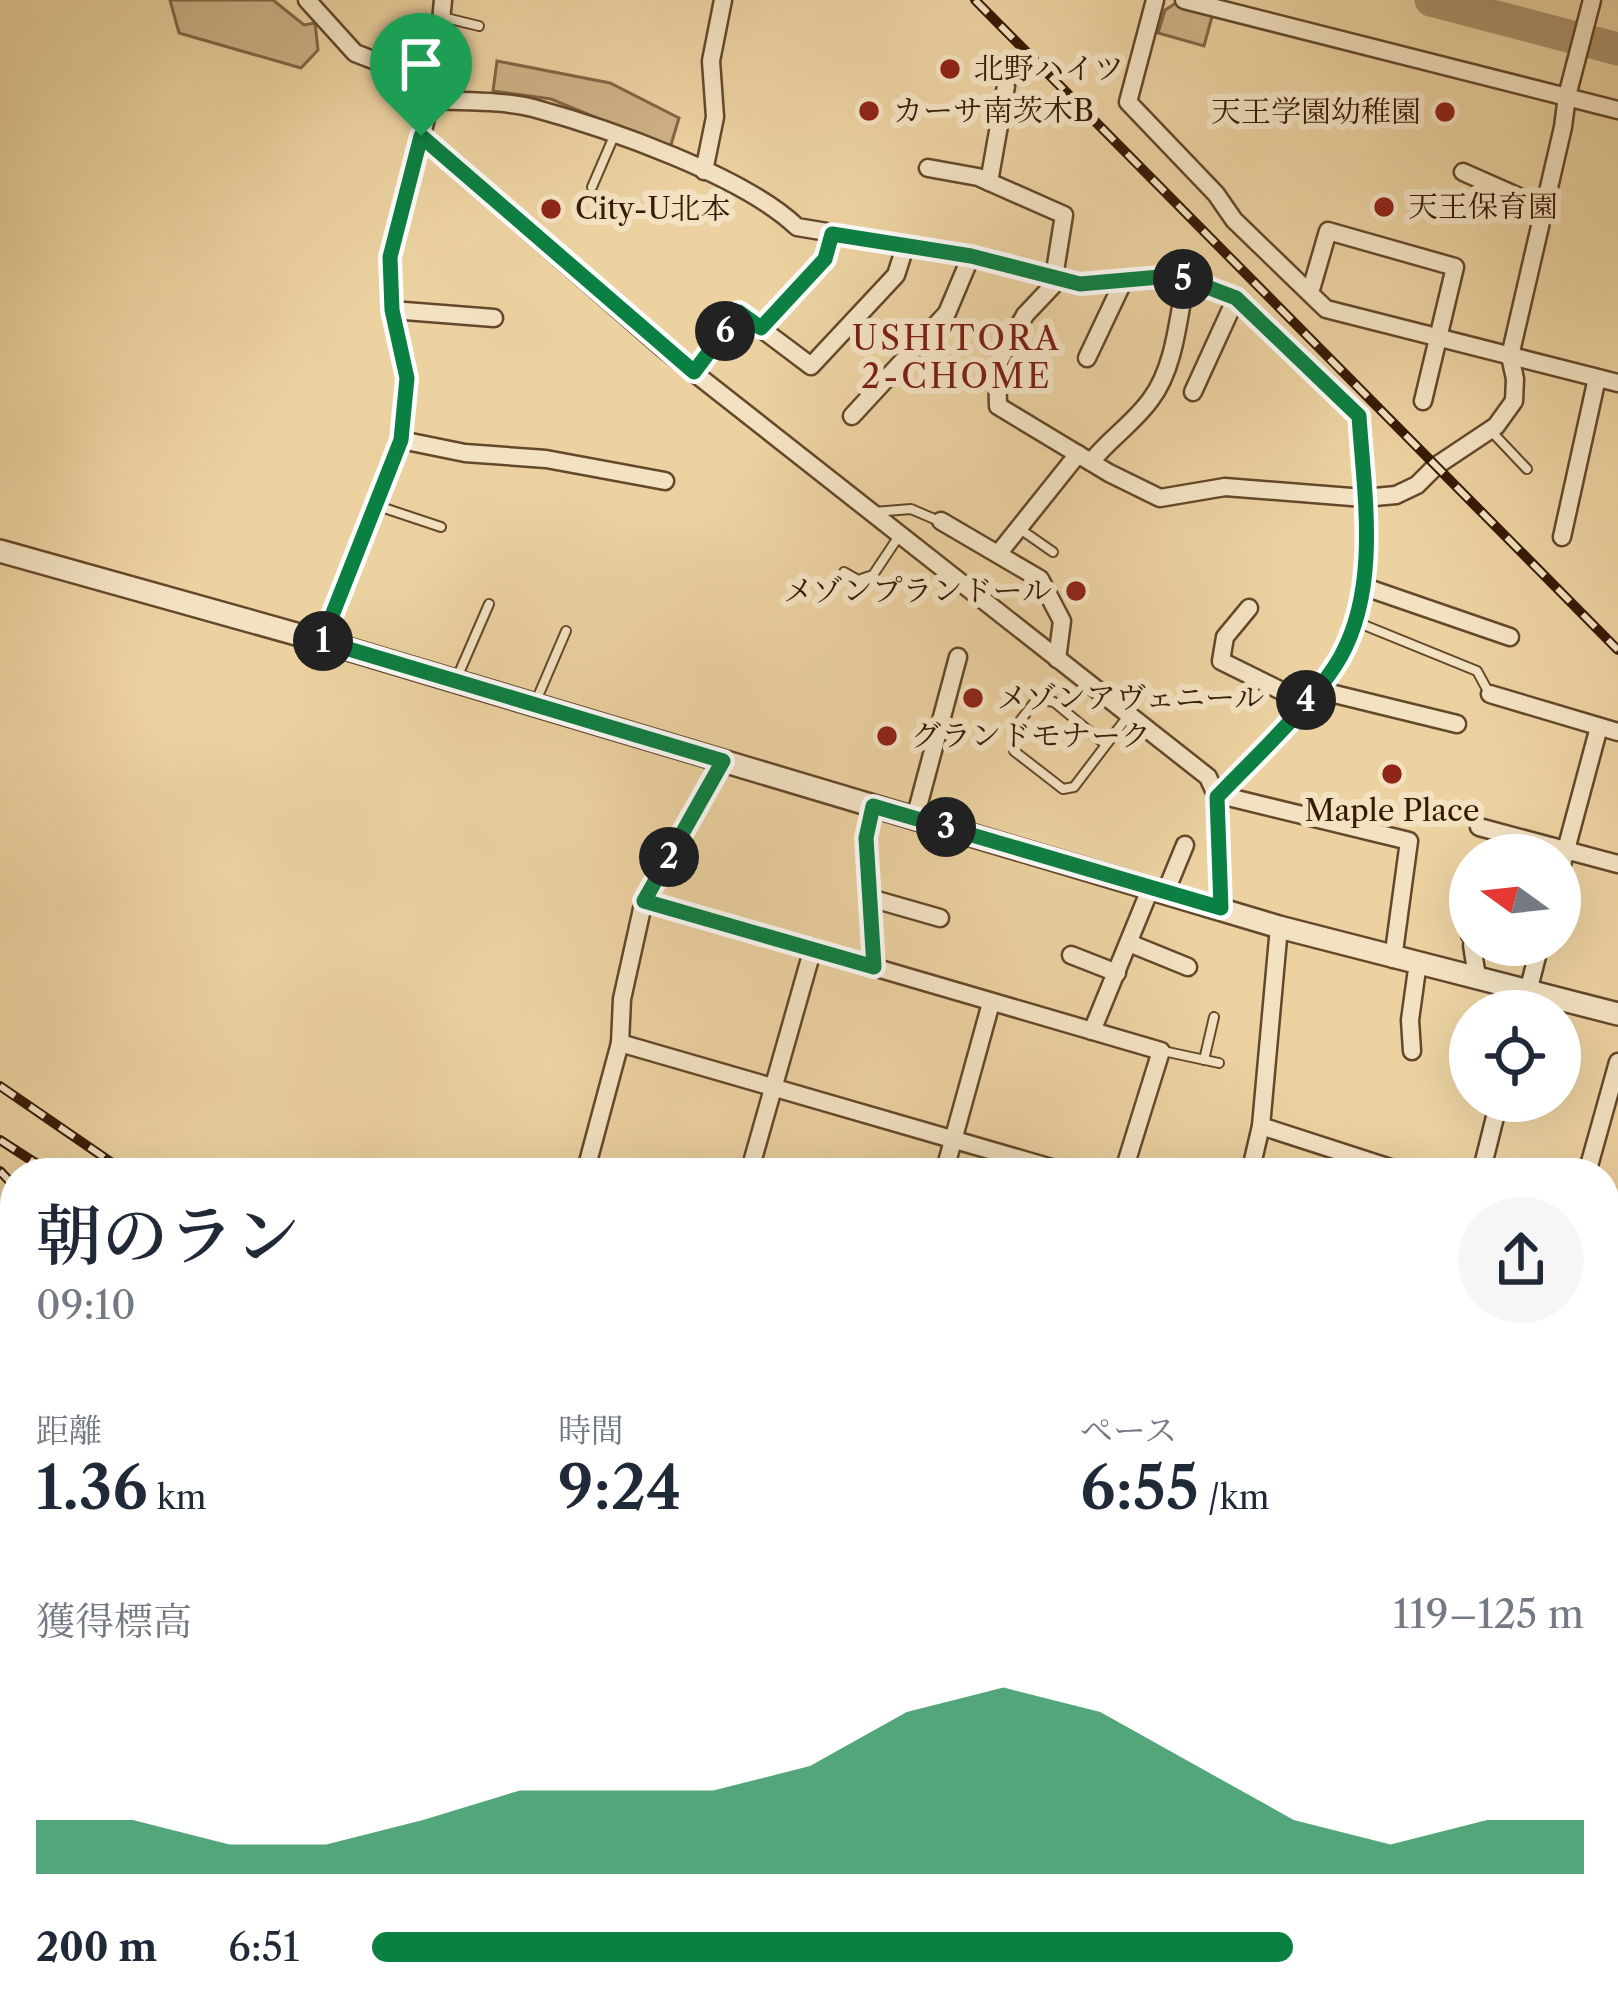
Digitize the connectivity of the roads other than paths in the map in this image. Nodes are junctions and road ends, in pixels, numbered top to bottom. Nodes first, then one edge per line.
1 (308, 0) edge
2 (723, 0) edge
3 (1155, 0) edge
4 (1184, 0) edge
5 (1592, 0) edge
6 (442, 8) edge
7 (479, 26) dead end
8 (1006, 86) dead end
9 (433, 92) junction
10 (1567, 95) junction
11 (1618, 110) edge
12 (421, 136) junction
13 (614, 136) junction
14 (928, 168) dead end
15 (704, 171) junction
16 (1462, 172) dead end
17 (989, 182) junction
18 (592, 188) dead end
19 (1544, 208) junction
20 (832, 234) junction
21 (904, 247) junction
22 (971, 256) junction
23 (1057, 278) junction
24 (1186, 279) junction
25 (1124, 280) junction
26 (1310, 293) junction
27 (1236, 298) junction
28 (392, 310) junction
29 (494, 318) dead end
30 (761, 328) junction
31 (1438, 338) junction
32 (1510, 356) junction
33 (1087, 358) dead end
34 (694, 372) junction
35 (1597, 379) junction
36 (1618, 383) edge
37 (1193, 392) dead end
38 (1423, 401) dead end
39 (852, 416) dead end
40 (1490, 430) junction
41 (401, 440) junction
42 (1084, 458) junction
43 (1527, 469) dead end
44 (664, 481) dead end
45 (1364, 499) junction
46 (378, 506) junction
47 (874, 512) junction
48 (941, 521) joint
49 (441, 527) dead end
50 (1019, 528) junction
51 (901, 533) junction
52 (1562, 537) dead end
53 (0, 551) edge
54 (1053, 552) dead end
55 (998, 554) junction
56 (844, 572) dead end
57 (1362, 586) junction
58 (489, 604) dead end
59 (1249, 608) dead end
60 (1354, 621) junction
61 (566, 631) dead end
62 (1510, 637) dead end
63 (322, 641) junction
64 (958, 657) dead end
65 (1058, 659) junction
66 (455, 681) junction
67 (1490, 694) joint
68 (1309, 696) junction
69 (535, 705) junction
70 (1129, 715) junction
71 (1457, 724) dead end
72 (1609, 729) edge
73 (1106, 745) junction
74 (723, 761) junction
75 (1218, 796) junction
76 (873, 806) junction
77 (915, 818) junction
78 (1479, 827) dead end
79 (1505, 834) edge
80 (1572, 834) edge
81 (1185, 845) dead end
82 (1581, 854) edge
83 (1618, 864) edge
84 (1159, 889) junction
85 (870, 898) junction
86 (644, 901) junction
87 (1221, 908) junction
88 (940, 919) dead end
89 (1279, 927) junction
90 (1129, 943) junction
91 (813, 948) junction
92 (1071, 955) dead end
93 (1393, 959) junction
94 (1418, 962) junction
95 (1475, 966) edge
96 (874, 967) junction
97 (1188, 967) dead end
98 (1117, 973) junction
99 (1477, 977) junction
100 (1504, 990) edge
101 (991, 1003) junction
102 (1581, 1008) edge
103 (1618, 1014) edge
104 (1214, 1017) dead end
105 (1092, 1031) junction
106 (620, 1043) junction
107 (1161, 1051) junction
108 (1412, 1051) dead end
109 (1204, 1060) junction
110 (1618, 1062) edge
111 (1219, 1063) dead end
112 (773, 1088) junction
113 (1493, 1122) edge
114 (1261, 1126) junction
115 (953, 1140) junction
116 (589, 1158) edge
117 (753, 1158) edge
118 (948, 1158) edge
119 (1016, 1158) edge
120 (1128, 1158) edge
121 (1254, 1158) edge
122 (1346, 1158) edge
123 (1484, 1158) edge
124 (1591, 1158) edge

1 - 9 street
2 - 15 street
3 - 26 street
4 - 10 street
5 - 10 street
6 - 7 lane
6 - 9 street
8 - 17 street
9 - 12 street
9 - 13 street
10 - 11 street
10 - 19 street
12 - 28 street
12 - 34 street
13 - 15 street
13 - 18 lane
14 - 17 street
15 - 20 street
16 - 19 street
17 - 23 street
19 - 32 street
20 - 21 street
20 - 30 street
21 - 22 street
21 - 30 street
22 - 23 street
22 - 39 street
23 - 25 street
23 - 42 street
24 - 25 street
24 - 27 street
24 - 42 street
25 - 33 street
26 - 31 street
26 - 31 street
27 - 37 street
27 - 45 street
28 - 29 street
28 - 41 street
30 - 34 street
31 - 32 street
31 - 38 street
32 - 35 street
32 - 40 street
34 - 47 street
35 - 36 street
35 - 52 street
40 - 43 lane
40 - 45 street
41 - 44 street
41 - 46 street
42 - 45 street
42 - 50 street
45 - 57 street
46 - 49 lane
46 - 63 street
47 - 48 lane
47 - 51 street
48 - 55 street
50 - 54 lane
50 - 55 street
51 - 56 lane
51 - 65 street
53 - 63 street
55 - 65 street
57 - 60 street
57 - 62 street
58 - 66 lane
59 - 68 street
60 - 67 lane
60 - 68 street
61 - 69 lane
63 - 66 street
64 - 77 street
65 - 70 street
66 - 69 street
67 - 72 street
68 - 71 street
68 - 75 street
69 - 74 street
70 - 73 lane
70 - 75 street
72 - 80 street
73 - 73 lane
74 - 76 street
74 - 86 street
75 - 87 street
75 - 93 street
76 - 77 street
76 - 85 street
77 - 84 street
78 - 79 street
81 - 84 street
82 - 83 street
84 - 87 street
84 - 90 street
85 - 88 street
85 - 96 street
86 - 91 street
86 - 106 street
87 - 89 street
89 - 93 street
89 - 114 street
90 - 97 street
90 - 98 street
91 - 96 street
91 - 112 street
92 - 98 street
93 - 94 street
94 - 99 street
94 - 108 street
95 - 99 street
96 - 101 street
98 - 105 street
99 - 100 street
101 - 105 street
101 - 115 street
102 - 103 street
104 - 109 lane
105 - 107 street
106 - 112 street
106 - 116 street
107 - 109 lane
107 - 120 street
109 - 111 lane
110 - 124 street
112 - 115 street
112 - 117 street
113 - 123 street
114 - 121 street
114 - 122 street
115 - 118 street
115 - 119 street

